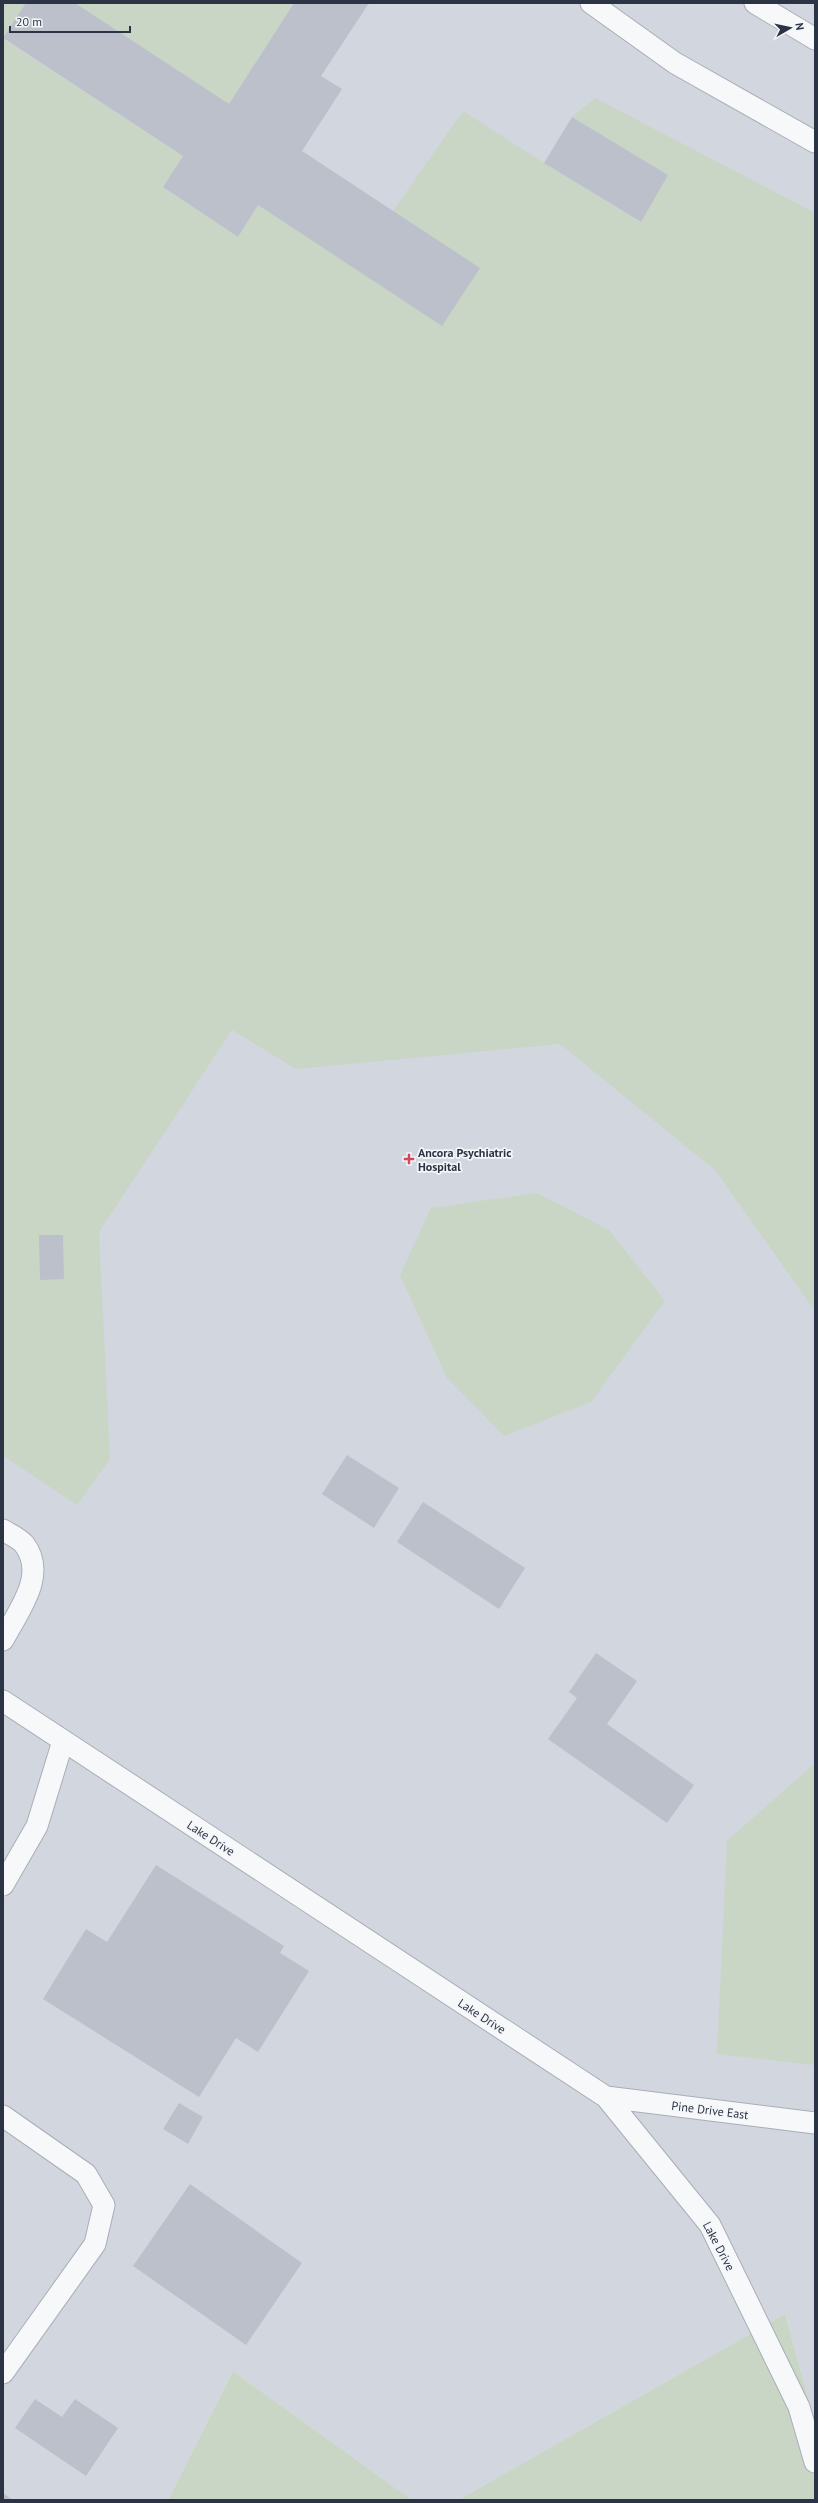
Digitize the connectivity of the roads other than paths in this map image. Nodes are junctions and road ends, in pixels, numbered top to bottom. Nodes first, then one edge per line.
1 (591, 3) edge
2 (755, 3) edge
3 (815, 40) edge
4 (815, 142) edge
5 (3, 1530) edge
6 (3, 1640) edge
7 (3, 1701) edge
8 (63, 1741) junction
9 (3, 1885) edge
10 (606, 2097) junction
11 (3, 2116) edge
12 (815, 2123) edge
13 (3, 2373) edge
14 (815, 2462) edge

1 - 4 lane
2 - 3 lane
5 - 6 lane
7 - 8 lane, Lake Drive
8 - 9 lane
8 - 10 lane, Lake Drive
10 - 12 lane, Pine Drive East
10 - 14 lane, Lake Drive
11 - 13 lane

